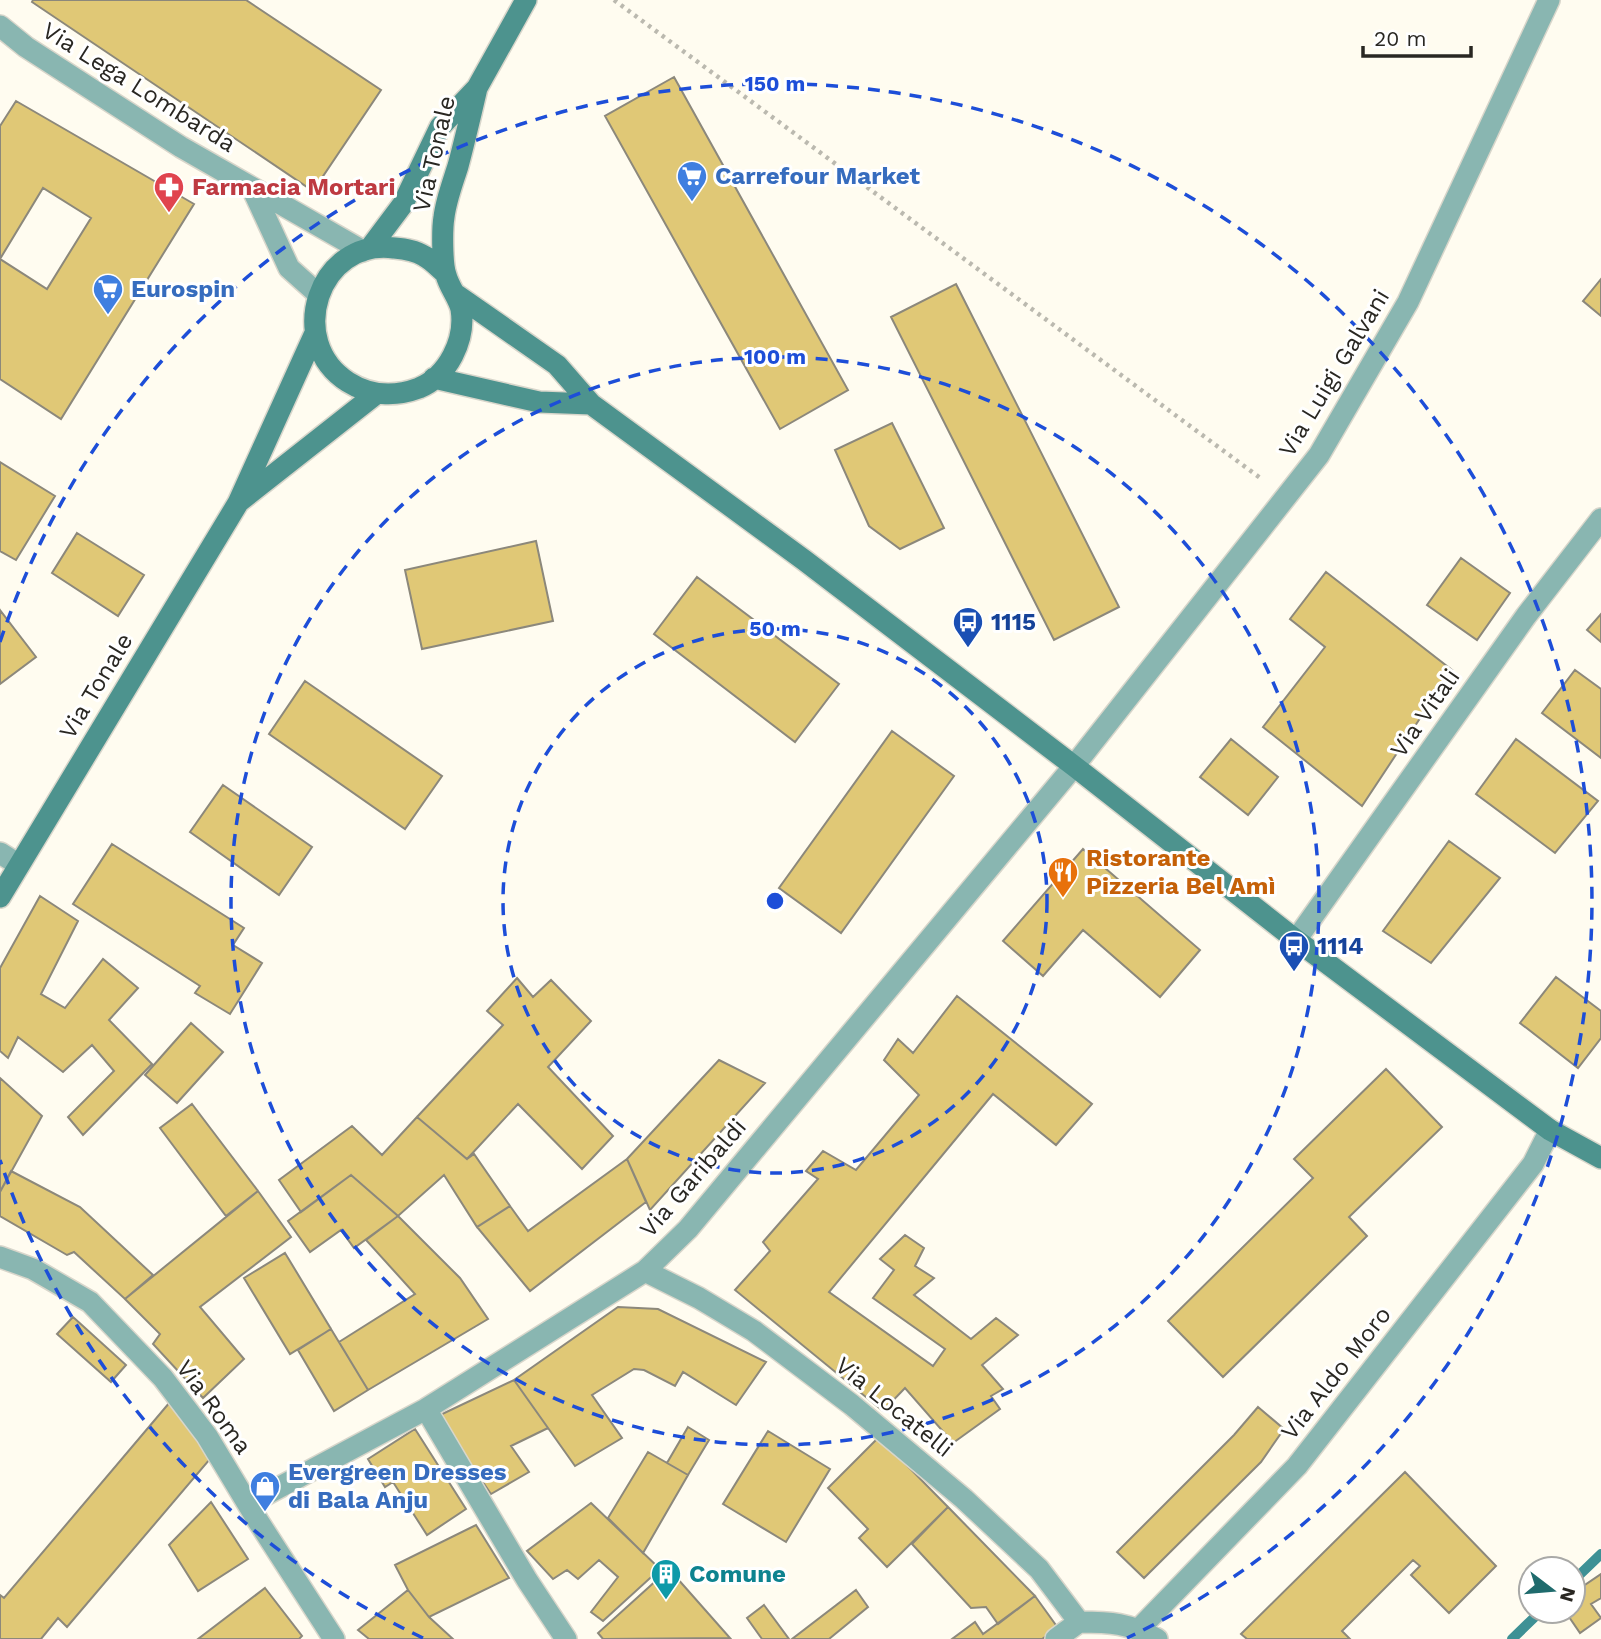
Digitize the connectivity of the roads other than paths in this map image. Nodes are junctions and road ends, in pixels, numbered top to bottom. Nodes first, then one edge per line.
1 (526, 0) edge
2 (1549, 0) edge
3 (0, 26) edge
4 (477, 88) junction
5 (253, 188) junction
6 (367, 250) junction
7 (445, 273) junction
8 (454, 293) junction
9 (318, 295) junction
10 (315, 333) junction
11 (434, 377) junction
12 (376, 394) junction
13 (591, 404) junction
14 (238, 503) junction
15 (1601, 519) edge
16 (1074, 766) junction
17 (0, 853) edge
18 (19, 865) junction
19 (0, 897) edge
20 (1296, 940) junction
21 (1550, 1130) junction
22 (1601, 1158) edge
23 (0, 1258) edge
24 (645, 1270) junction
25 (426, 1409) junction
26 (248, 1504) junction
27 (1079, 1622) junction
28 (1148, 1634) edge
29 (331, 1638) edge
30 (566, 1639) edge
31 (1056, 1639) edge

1 - 4 main road, Via Tonale
2 - 16 street, Via Luigi Galvani
3 - 5 street, Via Lega Lombarda
4 - 6 main road, Via Tonale
4 - 7 main road, Via Tonale
5 - 6 street, Via Lega Lombarda
5 - 9 street
6 - 7 main road
6 - 9 main road, Via Tonale
7 - 8 main road, Via Tonale
8 - 11 main road, Via Tonale
8 - 13 main road
9 - 10 main road, Via Tonale
10 - 12 main road, Via Tonale
10 - 14 main road, Via Tonale
11 - 12 main road, Via Tonale
11 - 13 main road
12 - 14 main road, Via Tonale
13 - 16 main road
14 - 18 main road, Via Tonale
15 - 20 street, Via Vitali
16 - 20 main road
16 - 24 street, Via Garibaldi
17 - 18 street
18 - 19 main road, Via Tonale
20 - 21 main road
21 - 22 main road
21 - 28 street, Via Aldo Moro
23 - 26 street, Via Roma
24 - 25 street, Via Garibaldi
24 - 27 street, Via Locatelli
25 - 26 street, Via Garibaldi
25 - 30 street
26 - 29 street, Via Roma
27 - 28 street
27 - 31 street

